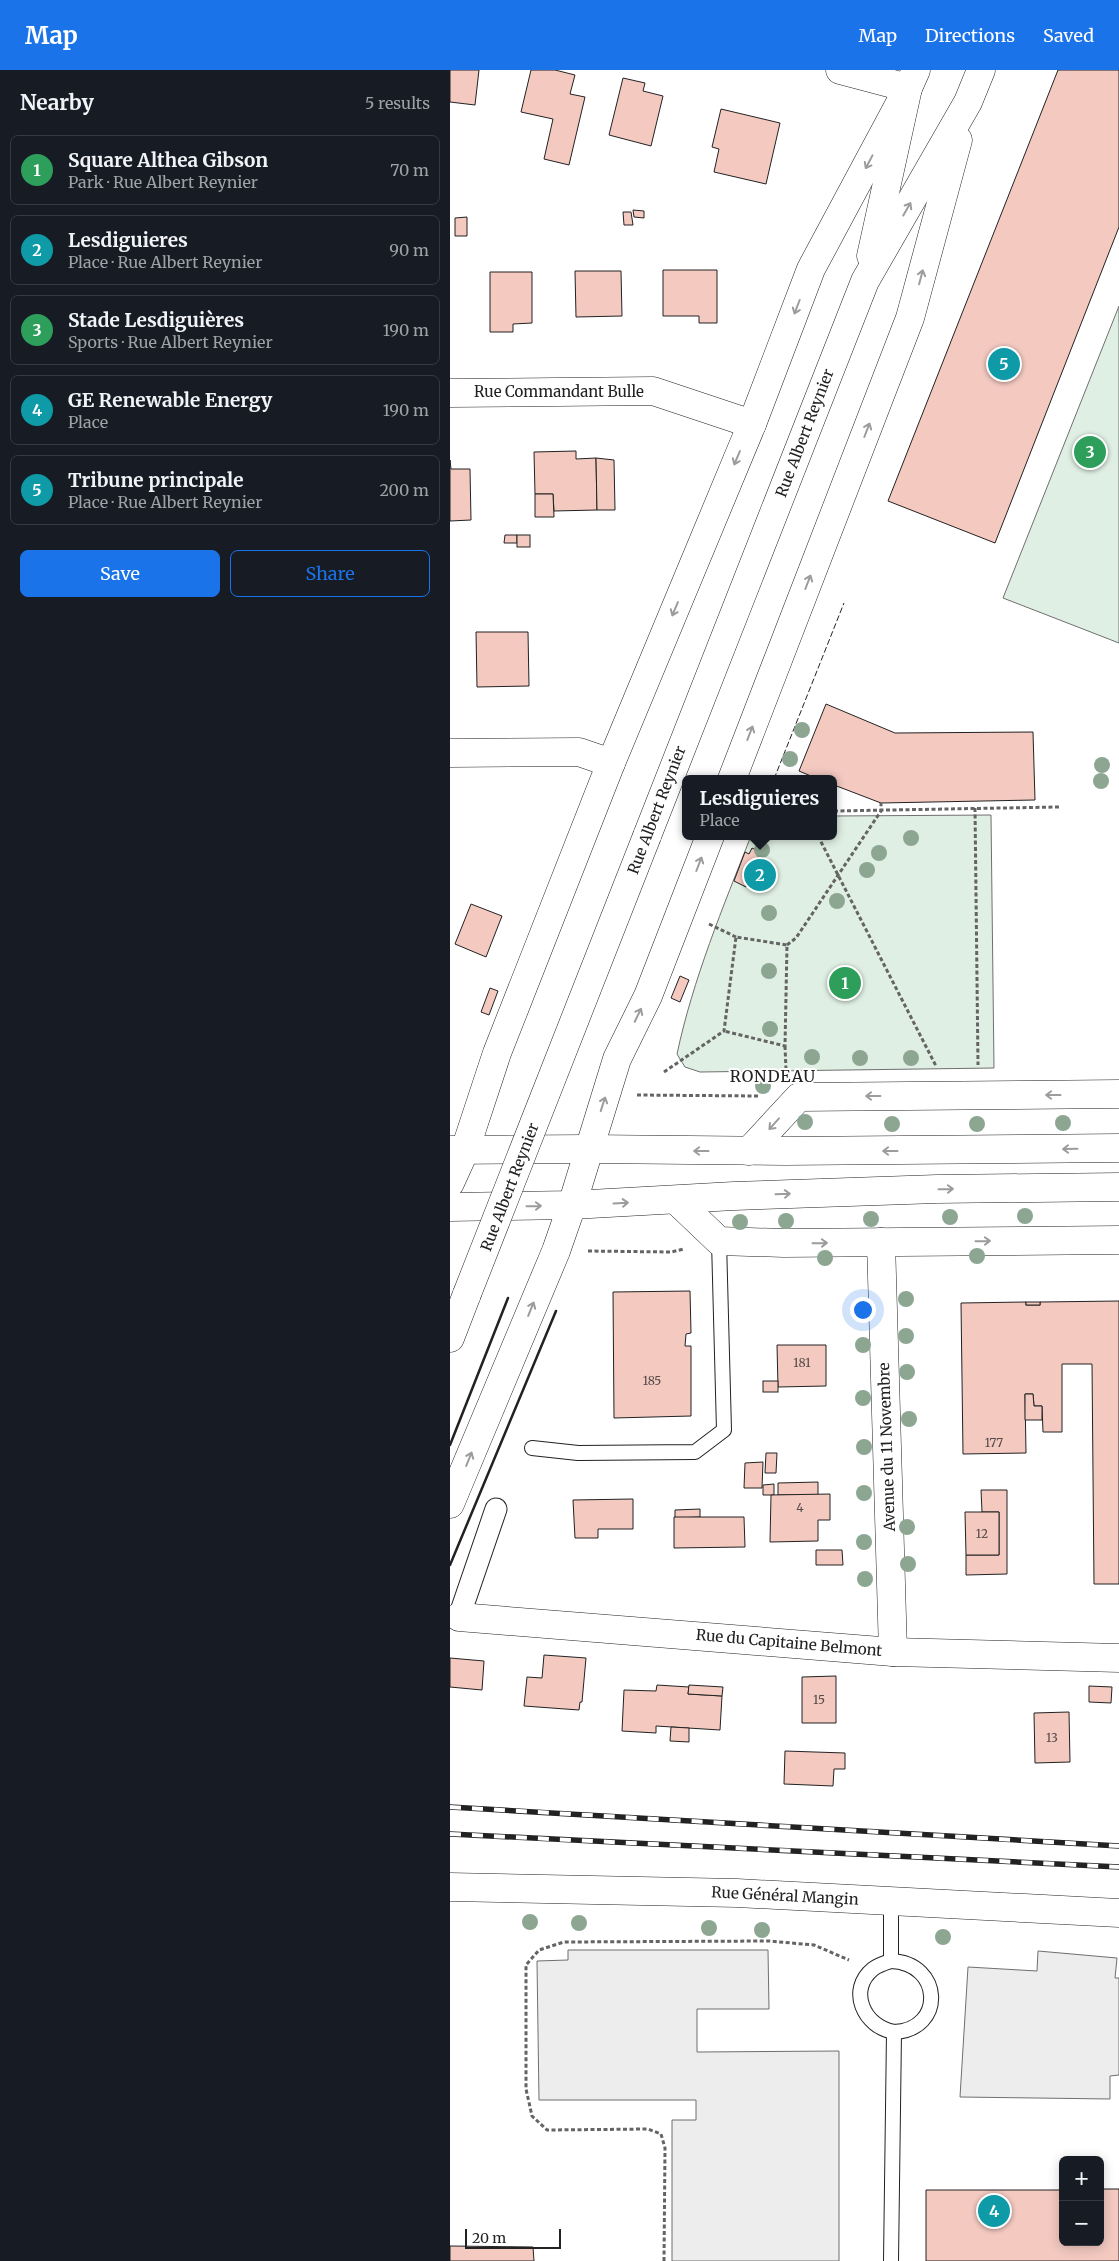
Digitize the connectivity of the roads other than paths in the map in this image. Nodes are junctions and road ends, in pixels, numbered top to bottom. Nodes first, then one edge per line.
1 (840, 70) edge
2 (981, 70) edge
3 (912, 79) edge
4 (968, 102) junction
5 (866, 282) junction
6 (450, 393) edge
7 (752, 424) junction
8 (450, 754) edge
9 (611, 763) junction
10 (734, 775) edge
11 (708, 840) edge
12 (1119, 1094) edge
13 (1119, 1148) edge
14 (588, 1149) junction
15 (457, 1150) edge
16 (749, 1151) junction
17 (450, 1183) edge
18 (1119, 1187) edge
19 (677, 1201) junction
20 (572, 1205) junction
21 (450, 1207) edge
22 (1119, 1240) edge
23 (719, 1241) junction
24 (881, 1242) junction
25 (450, 1338) edge
26 (532, 1448) dead end
27 (450, 1504) edge
28 (496, 1509) dead end
29 (459, 1617) joint
30 (893, 1652) junction
31 (1119, 1658) edge
32 (450, 1887) edge
33 (891, 1901) junction
34 (1119, 1913) edge
35 (891, 1961) junction
36 (894, 2032) junction
37 (891, 2261) edge

1 - 3 main road
2 - 4 main road, Rue Albert Reynier
3 - 5 main road, Rue Albert Reynier
3 -> 7 main road
5 -> 4 main road, Rue Albert Reynier
10 -> 4 main road
5 - 25 main road, Rue Albert Reynier, bridge
6 - 7 main road, Rue Commandant Bulle
7 -> 9 main road
8 - 9 main road
9 - 15 main road
14 -> 11 main road
12 -> 16 main road
13 -> 16 main road
14 - 15 main road
16 -> 14 main road
14 - 20 main road
15 - 17 main road
19 -> 18 main road
20 -> 19 main road
19 - 23 main road
21 -> 20 main road
27 -> 20 main road
24 -> 22 main road
23 -> 24 main road
23 - 26 lane
24 - 30 main road, Avenue du 11 Novembre
28 - 29 street
29 - 30 main road, Rue du Capitaine Belmont
30 - 31 main road, Rue du Capitaine Belmont
32 - 33 main road, Rue Général Mangin
33 - 34 main road, Rue Général Mangin
33 - 35 lane
35 - 36 lane
35 - 36 lane
36 - 37 lane

